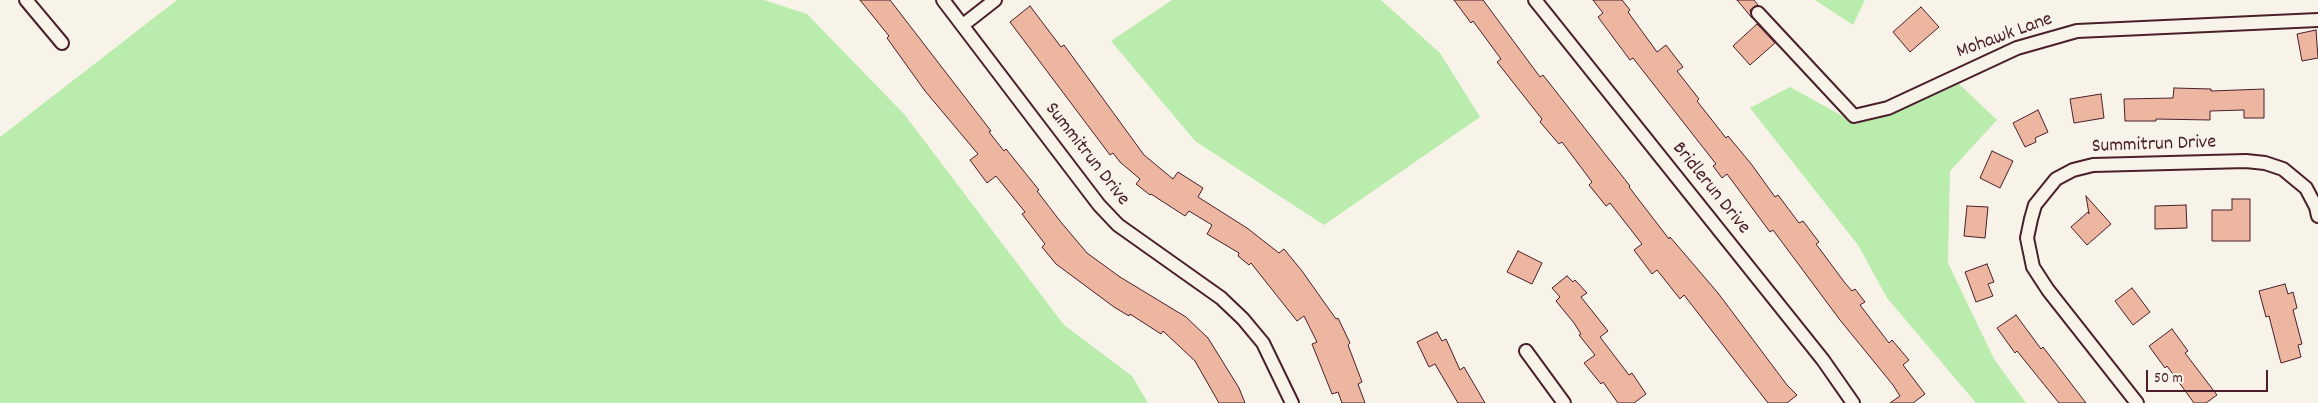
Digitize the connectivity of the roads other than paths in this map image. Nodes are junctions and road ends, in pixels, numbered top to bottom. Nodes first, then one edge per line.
1 (26, 0) edge
2 (943, 0) edge
3 (995, 0) edge
4 (1535, 0) edge
5 (1758, 13) dead end
6 (2318, 20) edge
7 (963, 25) junction
8 (62, 43) dead end
9 (2318, 216) edge
10 (1526, 351) dead end
11 (1292, 403) edge
12 (1564, 403) edge
13 (1853, 403) edge
14 (2137, 403) edge

1 - 8 street
2 - 7 street, Summitrun Drive
3 - 7 street
4 - 13 street, Bridlerun Drive
5 - 6 street, Mohawk Lane
7 - 11 street, Summitrun Drive
9 - 14 street, Summitrun Drive
10 - 12 street

